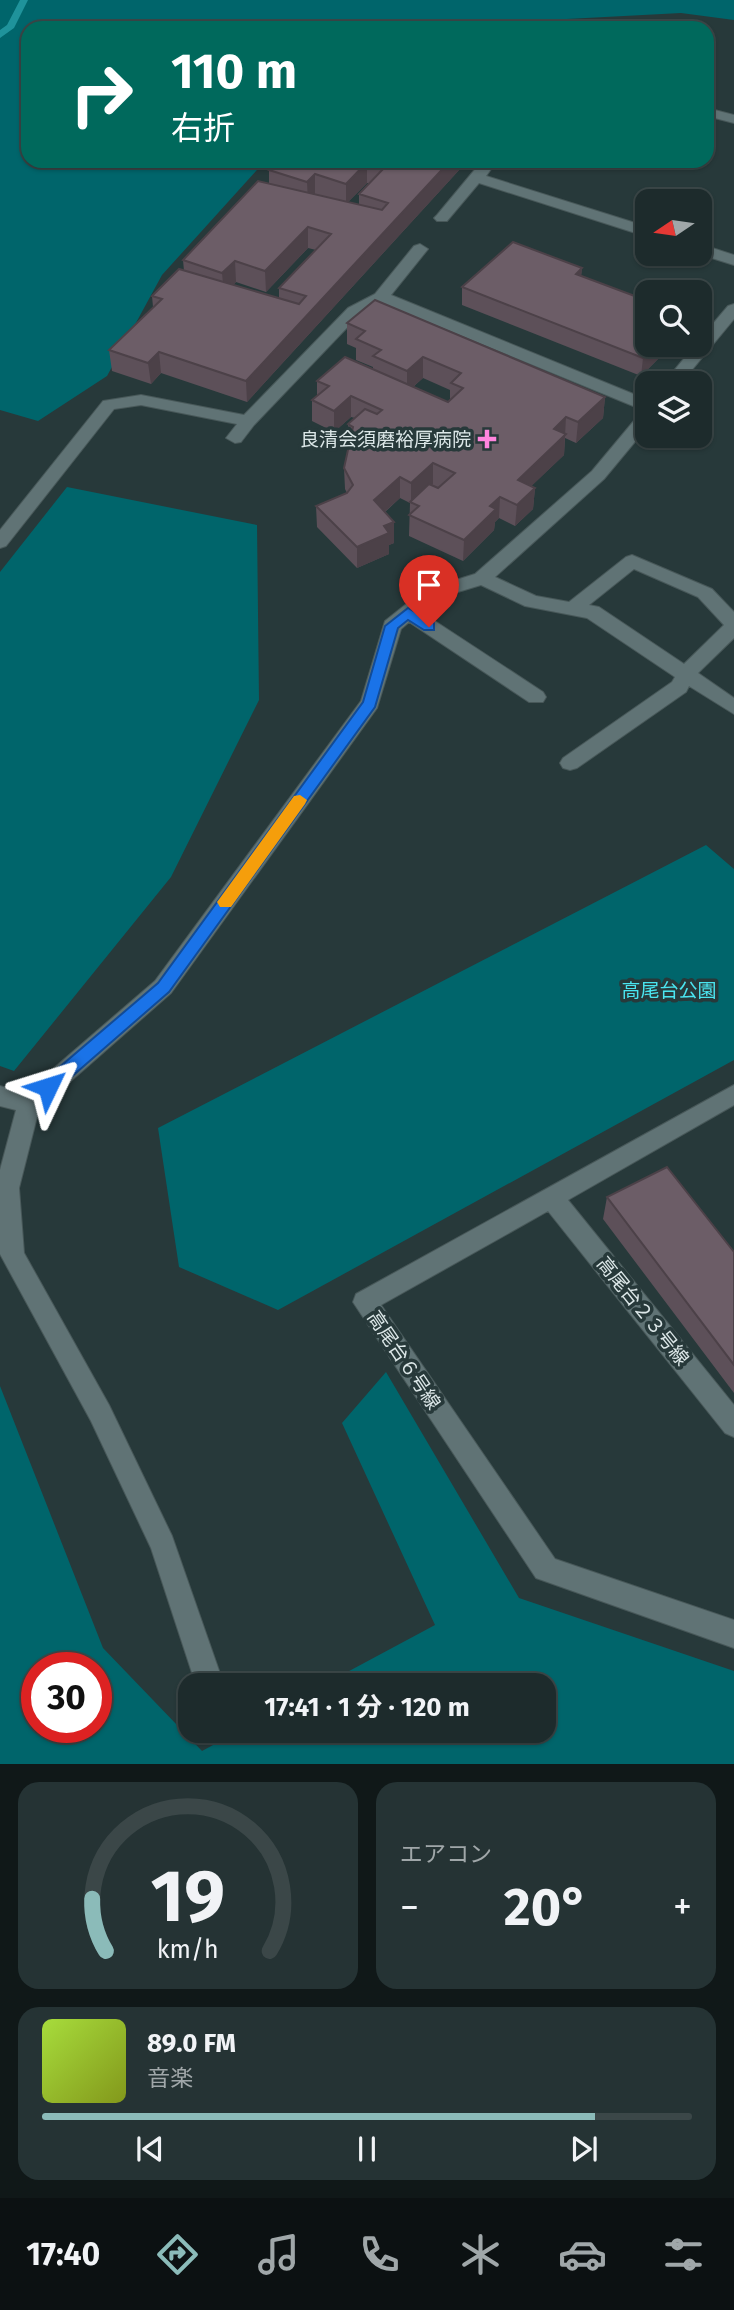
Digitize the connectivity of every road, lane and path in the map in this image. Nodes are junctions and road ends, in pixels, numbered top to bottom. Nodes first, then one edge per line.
1 (714, 114) edge
2 (734, 119) edge
3 (485, 168) edge
4 (478, 178) junction
5 (442, 218) dead end
6 (635, 228) edge
7 (420, 249) dead end
8 (712, 253) edge
9 (734, 260) edge
10 (381, 297) junction
11 (734, 309) edge
12 (682, 371) edge
13 (635, 401) edge
14 (248, 421) junction
15 (635, 430) edge
16 (235, 438) dead end
17 (0, 542) edge
18 (482, 578) junction
19 (572, 609) junction
20 (408, 612) junction
21 (734, 626) edge
22 (687, 676) junction
23 (536, 697) dead end
24 (734, 706) edge
25 (570, 763) dead end
26 (0, 1096) edge
27 (730, 1102) edge
28 (29, 1104) junction
29 (551, 1197) junction
30 (734, 1424) edge
31 (734, 1634) edge
32 (206, 1673) edge

1 - 2 street
3 - 4 street
4 - 5 street
4 - 6 street
7 - 10 street
8 - 9 street
10 - 13 street
10 - 14 street
11 - 12 street
14 - 16 street
14 - 17 street
15 - 18 street
18 - 19 street
18 - 20 street
19 - 21 street
19 - 22 street
20 - 23 street
20 - 28 street
21 - 22 street
22 - 24 street
22 - 25 street
26 - 28 street
27 - 29 street, 高尾台６号線
28 - 32 street
29 - 30 street, 高尾台２３号線
29 - 31 street, 高尾台６号線

